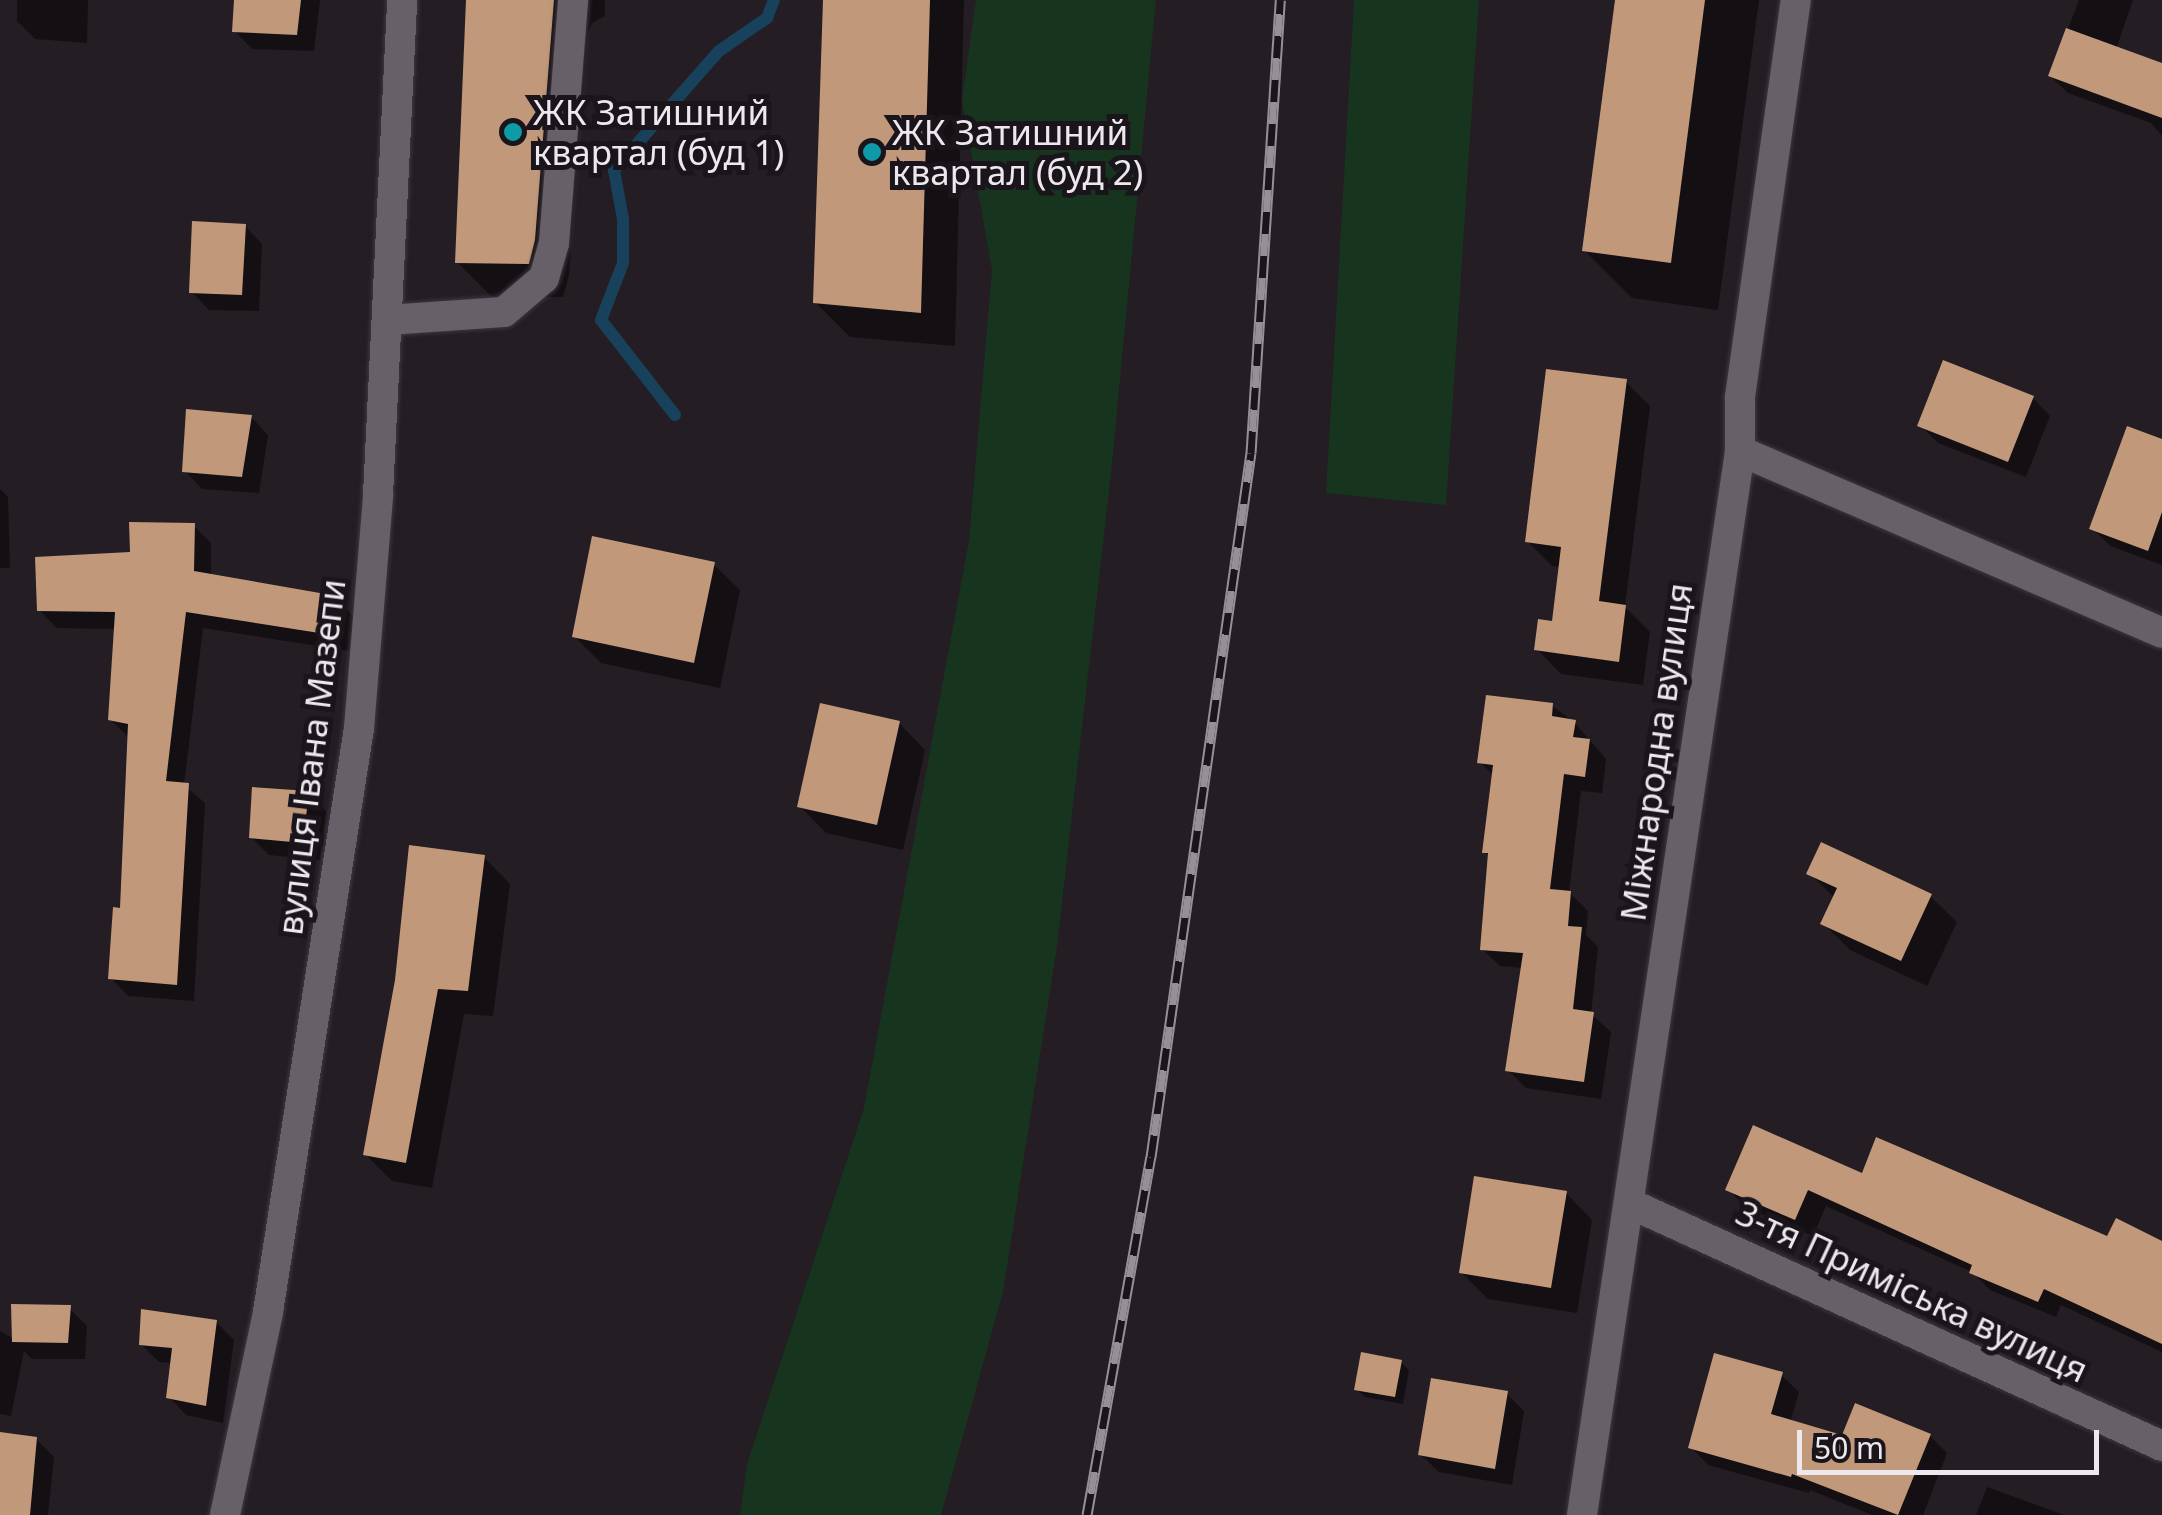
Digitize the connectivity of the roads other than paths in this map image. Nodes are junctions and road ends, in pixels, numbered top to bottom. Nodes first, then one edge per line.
1 (402, 0) edge
2 (573, 0) edge
3 (1796, 0) edge
4 (387, 320) junction
5 (1740, 450) junction
6 (2162, 633) edge
7 (1631, 1204) junction
8 (2162, 1446) edge
9 (225, 1515) edge
10 (1582, 1515) edge

1 - 4 street, вулиця Івана Мазепи
2 - 4 street
3 - 5 street, Міжнародна вулиця
4 - 9 street, вулиця Івана Мазепи
5 - 6 street
5 - 7 street, Міжнародна вулиця
7 - 8 street, 3-тя Приміська вулиця
7 - 10 street, Міжнародна вулиця

